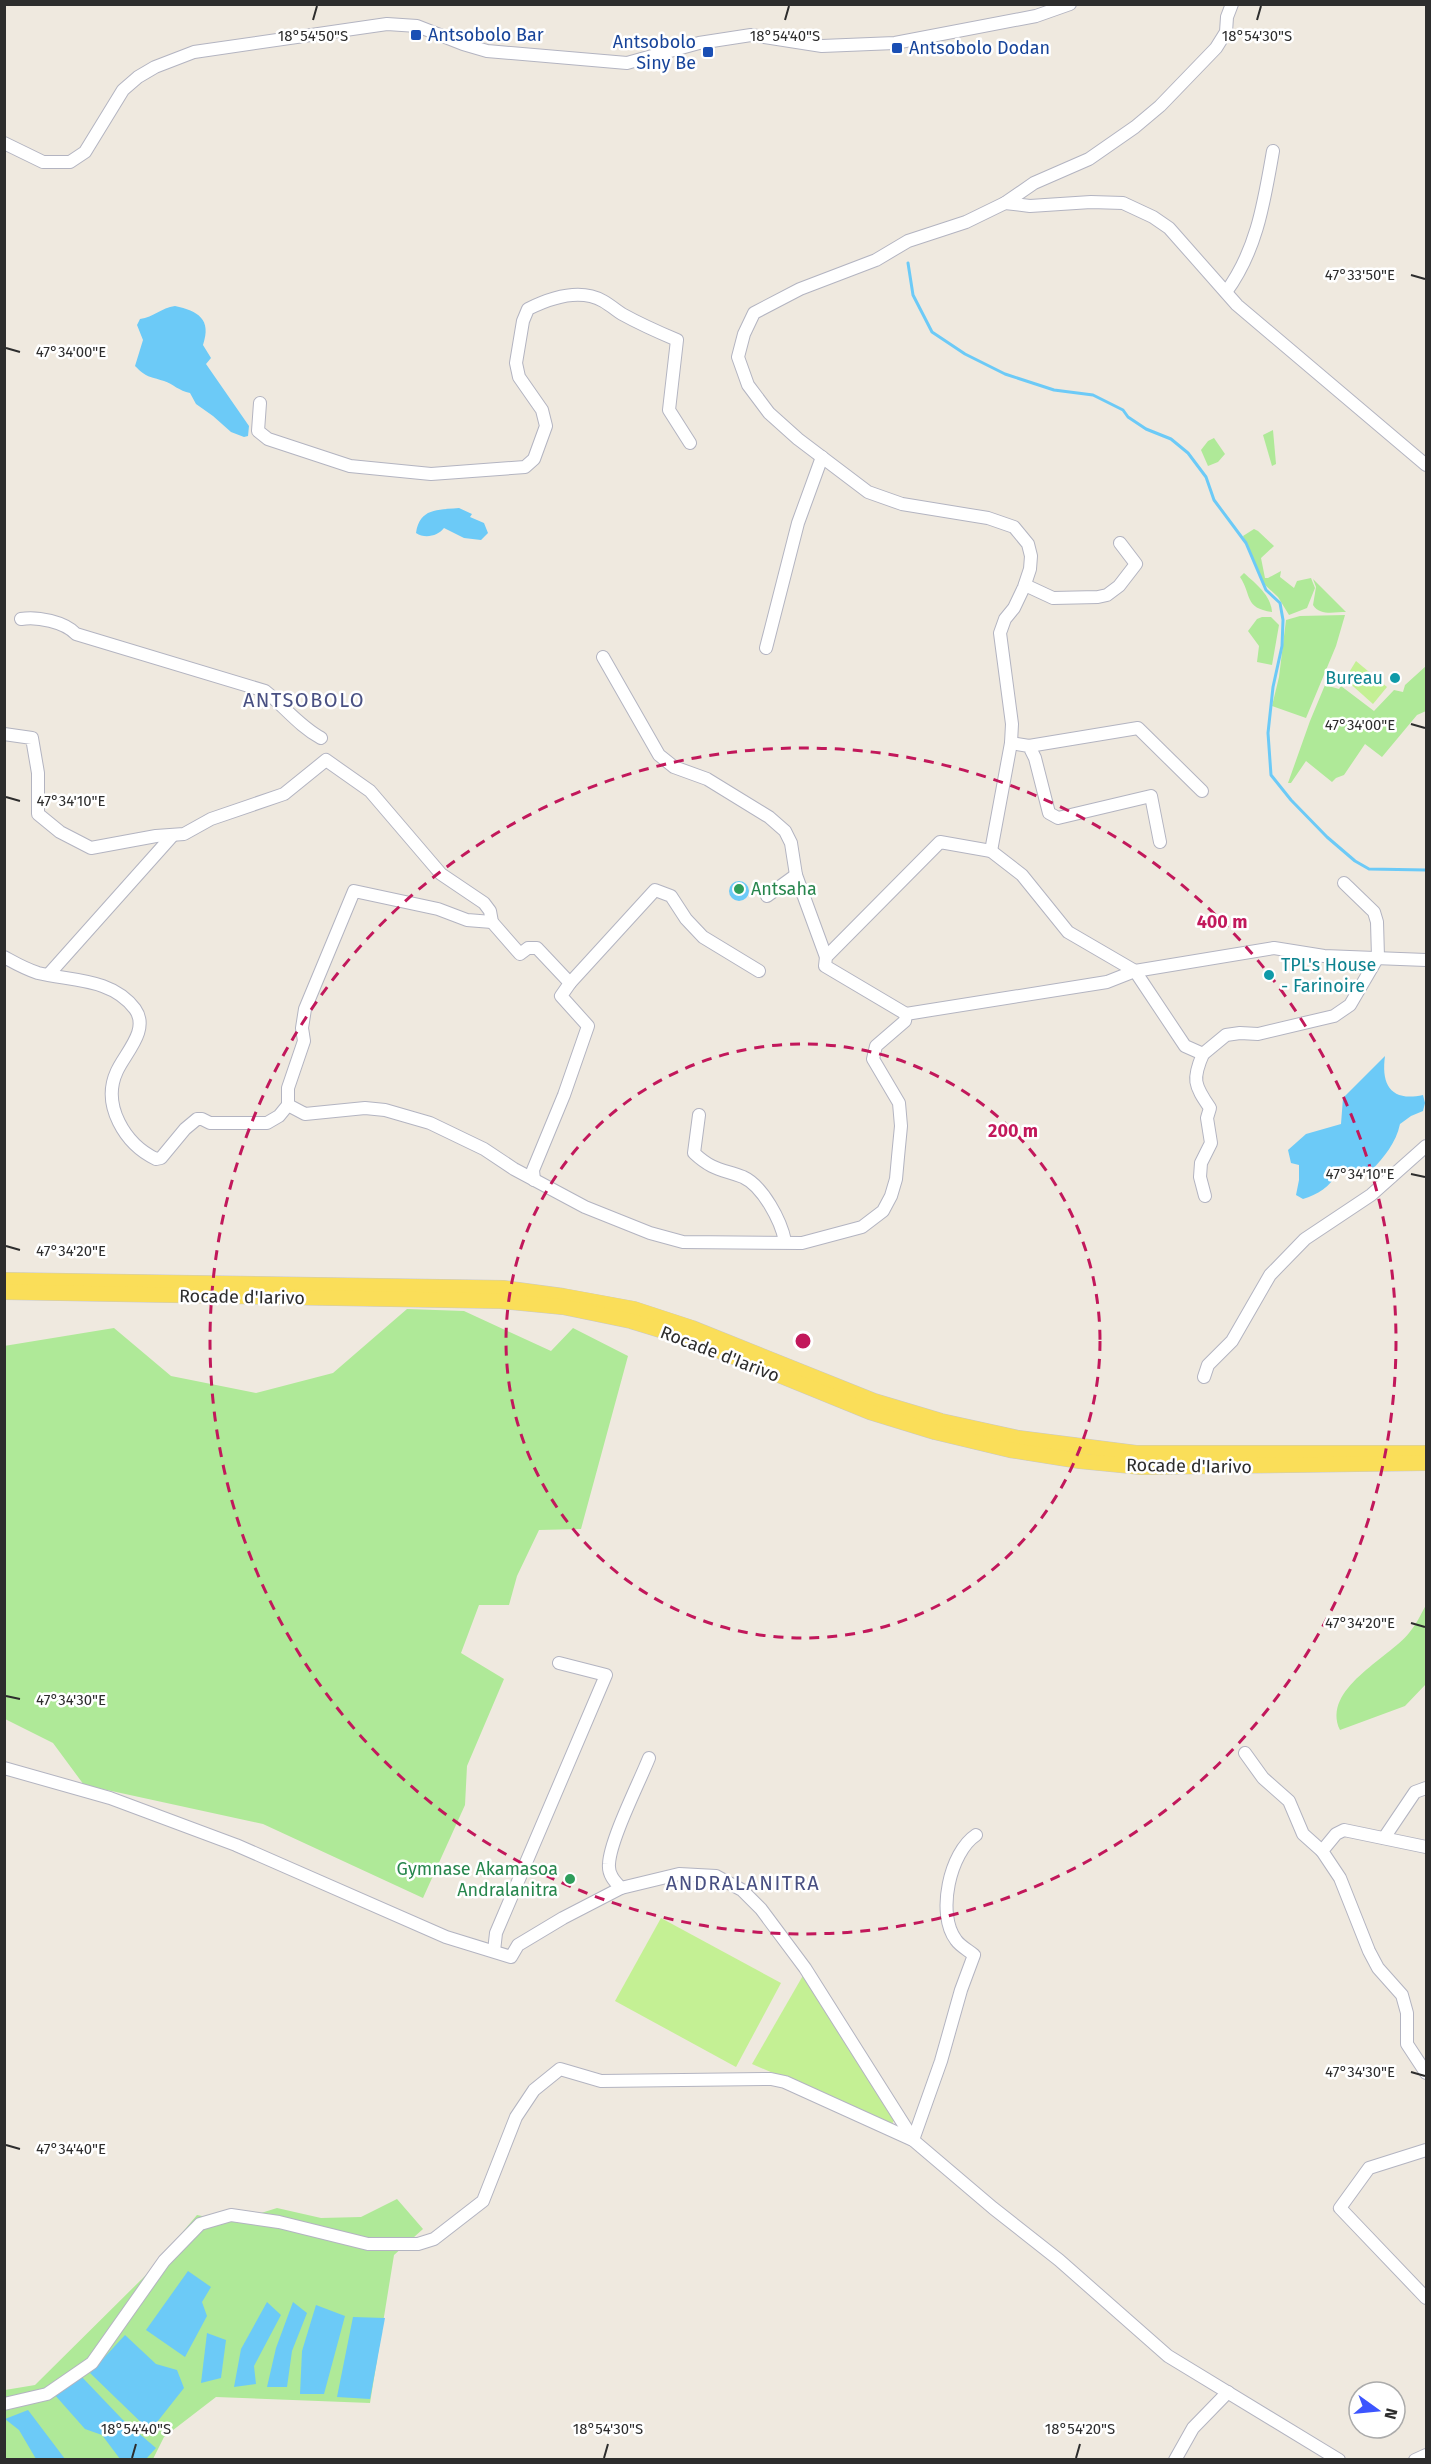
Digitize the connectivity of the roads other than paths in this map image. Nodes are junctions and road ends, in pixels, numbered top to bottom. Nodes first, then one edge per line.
1 (1070, 4) edge
2 (1232, 4) edge
3 (4, 143) edge
4 (1273, 151) dead end
5 (1005, 203) junction
6 (1226, 292) junction
7 (260, 403) dead end
8 (690, 443) dead end
9 (822, 457) junction
10 (1426, 465) edge
11 (1120, 543) dead end
12 (1024, 585) junction
13 (21, 619) dead end
14 (766, 648) dead end
15 (603, 657) dead end
16 (4, 735) edge
17 (321, 738) dead end
18 (1011, 743) junction
19 (1029, 746) junction
20 (1202, 791) dead end
21 (173, 835) junction
22 (1160, 842) dead end
23 (991, 852) junction
24 (796, 875) junction
25 (1344, 883) dead end
26 (767, 896) dead end
27 (492, 921) junction
28 (4, 957) edge
29 (826, 957) junction
30 (1378, 957) junction
31 (1426, 960) edge
32 (759, 971) dead end
33 (1135, 971) junction
34 (49, 975) junction
35 (570, 983) junction
36 (906, 1014) junction
37 (1203, 1054) junction
38 (288, 1105) junction
39 (699, 1115) dead end
40 (1426, 1146) edge
41 (534, 1180) junction
42 (1205, 1196) dead end
43 (785, 1241) junction
44 (4, 1280) edge
45 (4, 1292) edge
46 (1204, 1377) dead end
47 (1426, 1453) edge
48 (1426, 1464) edge
49 (559, 1663) dead end
50 (1245, 1753) dead end
51 (649, 1758) dead end
52 (4, 1768) edge
53 (1426, 1788) edge
54 (976, 1835) dead end
55 (1384, 1838) junction
56 (1426, 1846) edge
57 (1322, 1851) junction
58 (621, 1888) junction
59 (494, 1952) junction
60 (1426, 2073) edge
61 (913, 2140) junction
62 (1426, 2150) edge
63 (1426, 2298) edge
64 (1228, 2392) junction
65 (4, 2404) edge
66 (1426, 2455) edge
67 (1175, 2460) edge
68 (1339, 2460) edge
69 (1415, 2460) edge

1 - 3 street
2 - 5 street
4 - 6 street
5 - 6 street
5 - 9 street
6 - 10 street
7 - 8 street
9 - 12 street
9 - 14 street
11 - 12 street
12 - 18 street
13 - 17 street
15 - 24 street
16 - 21 street
18 - 19 street
18 - 23 street
19 - 20 street
19 - 22 street
21 - 27 street
21 - 34 street
23 - 29 street
23 - 33 street
24 - 26 street
24 - 29 street
25 - 30 street
27 - 35 street
27 - 38 street
28 - 34 street
29 - 36 street
30 - 31 street
30 - 33 street
30 - 37 street
32 - 35 street
33 - 36 street
33 - 37 street
34 - 38 street
35 - 41 street
36 - 43 street
37 - 42 street
38 - 41 street
39 - 43 street
40 - 46 street
41 - 43 street
44 - 47 main road, Rocade d'Iarivo
45 - 48 main road, Rocade d'Iarivo
49 - 59 street
50 - 57 street
51 - 58 street
52 - 59 street
53 - 55 street
54 - 61 street
55 - 56 street
55 - 57 street
57 - 60 street
58 - 59 street
58 - 61 street
61 - 64 street
61 - 65 street
62 - 63 street
64 - 67 street
64 - 68 street
66 - 69 street

